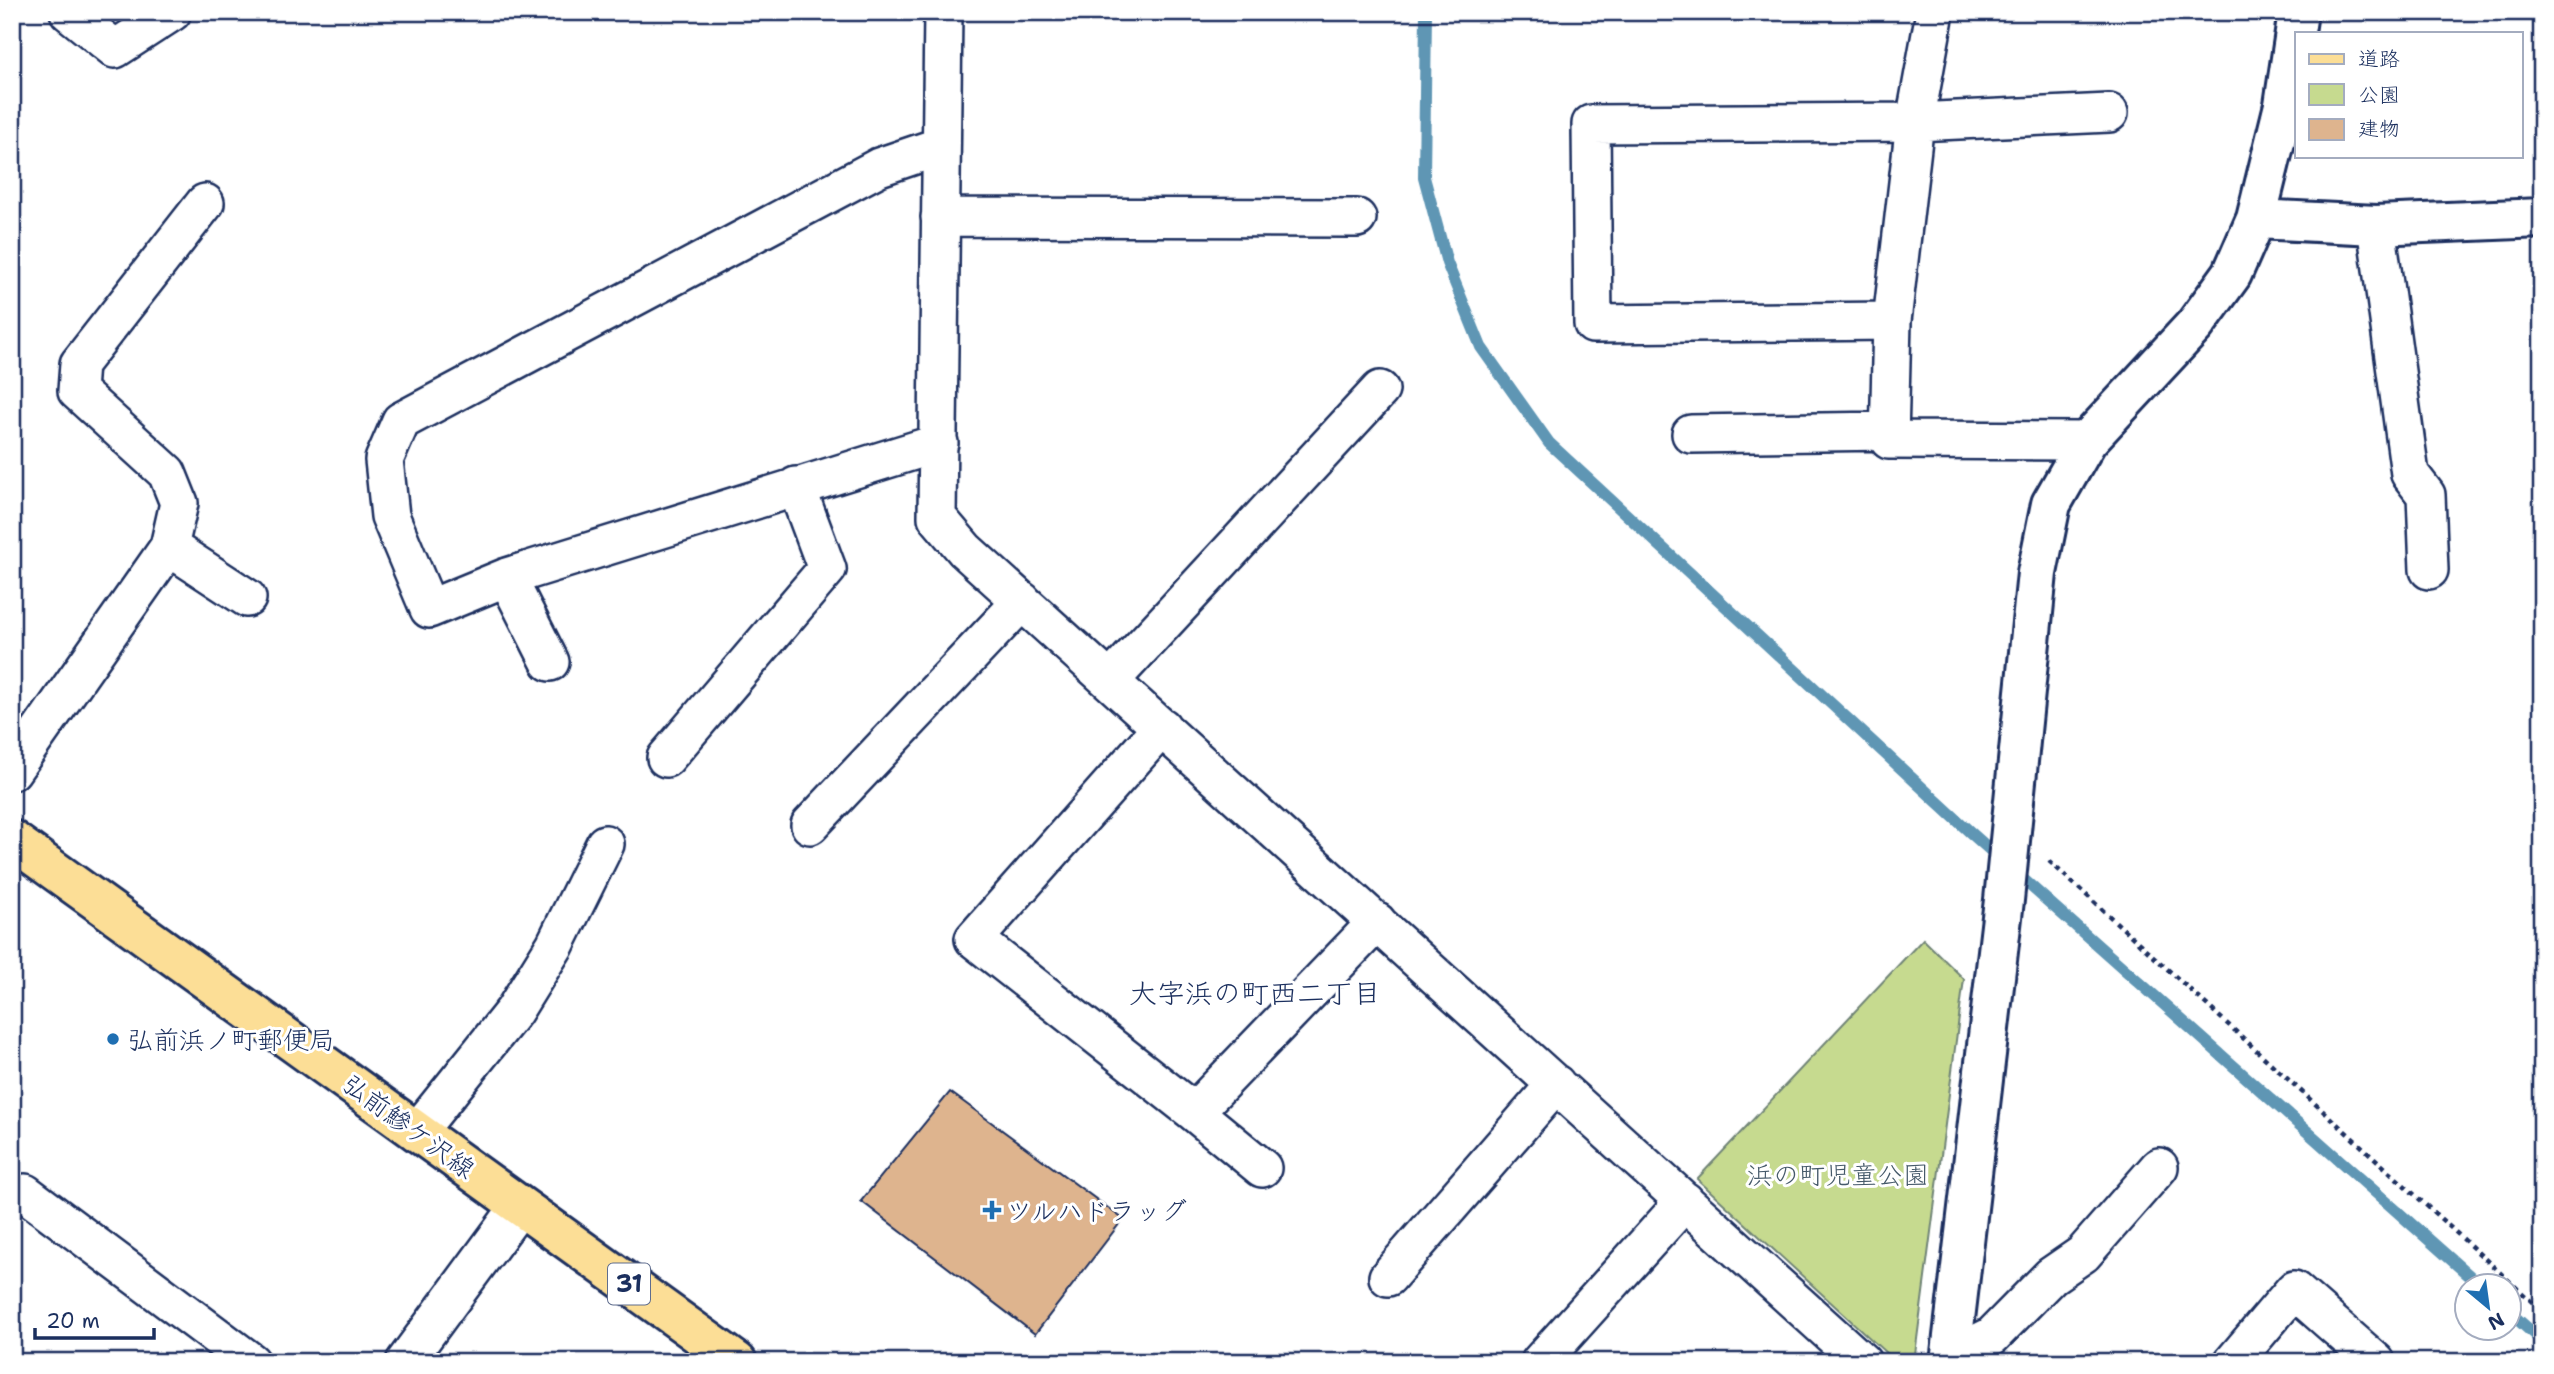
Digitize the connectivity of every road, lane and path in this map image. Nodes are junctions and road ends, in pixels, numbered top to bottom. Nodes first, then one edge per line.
1 (69, 12) edge
2 (172, 12) edge
3 (943, 12) edge
4 (1935, 12) edge
5 (2298, 12) edge
6 (2109, 113) dead end
7 (1915, 121) junction
8 (940, 146) junction
9 (205, 204) dead end
10 (940, 217) junction
11 (1357, 218) dead end
12 (2542, 218) edge
13 (2256, 219) junction
14 (2376, 225) junction
15 (1892, 321) junction
16 (1380, 390) dead end
17 (1889, 431) junction
18 (1691, 434) dead end
19 (2087, 441) junction
20 (939, 443) junction
21 (796, 486) junction
22 (169, 547) junction
23 (2429, 570) dead end
24 (507, 577) junction
25 (247, 598) dead end
26 (1022, 601) junction
27 (550, 662) dead end
28 (1110, 681) junction
29 (1162, 727) junction
30 (666, 758) dead end
31 (12, 771) edge
32 (810, 825) dead end
33 (12, 841) edge
34 (2010, 842) junction
35 (606, 844) dead end
36 (1377, 922) junction
37 (1556, 1084) junction
38 (1194, 1112) junction
39 (418, 1132) junction
40 (2159, 1167) dead end
41 (1262, 1168) dead end
42 (25, 1193) dead end
43 (1685, 1200) junction
44 (520, 1206) junction
45 (1388, 1277) dead end
46 (2542, 1311) edge
47 (1950, 1359) edge
48 (251, 1362) edge
49 (405, 1362) edge
50 (737, 1362) edge
51 (1540, 1362) edge
52 (1862, 1362) edge
53 (2233, 1362) edge
54 (2376, 1362) edge

1 - 2 street
3 - 8 street
4 - 7 street
5 - 13 street
6 - 7 street
7 - 15 street
7 - 15 street
8 - 10 street
8 - 24 street
9 - 22 street
10 - 11 street
10 - 20 street
12 - 14 street
13 - 14 street
13 - 19 street
14 - 23 street
15 - 17 street
16 - 28 street
17 - 18 street
17 - 19 street
19 - 34 street
20 - 21 street
20 - 26 street
21 - 24 street
21 - 30 street
22 - 25 street
22 - 31 street
24 - 27 street
26 - 28 street
26 - 32 street
28 - 29 street
29 - 36 street
29 - 38 street
33 - 39 main road, 弘前鰺ケ沢線 / 31
34 - 46 path
34 - 47 street
35 - 39 street
36 - 37 street
36 - 38 street
37 - 43 street
37 - 45 street
38 - 41 street
39 - 44 main road, 弘前鰺ケ沢線 / 31
40 - 47 street
42 - 48 street
43 - 51 street
43 - 52 street
44 - 49 street
44 - 50 main road, 弘前鰺ケ沢線 / 31
53 - 54 street

